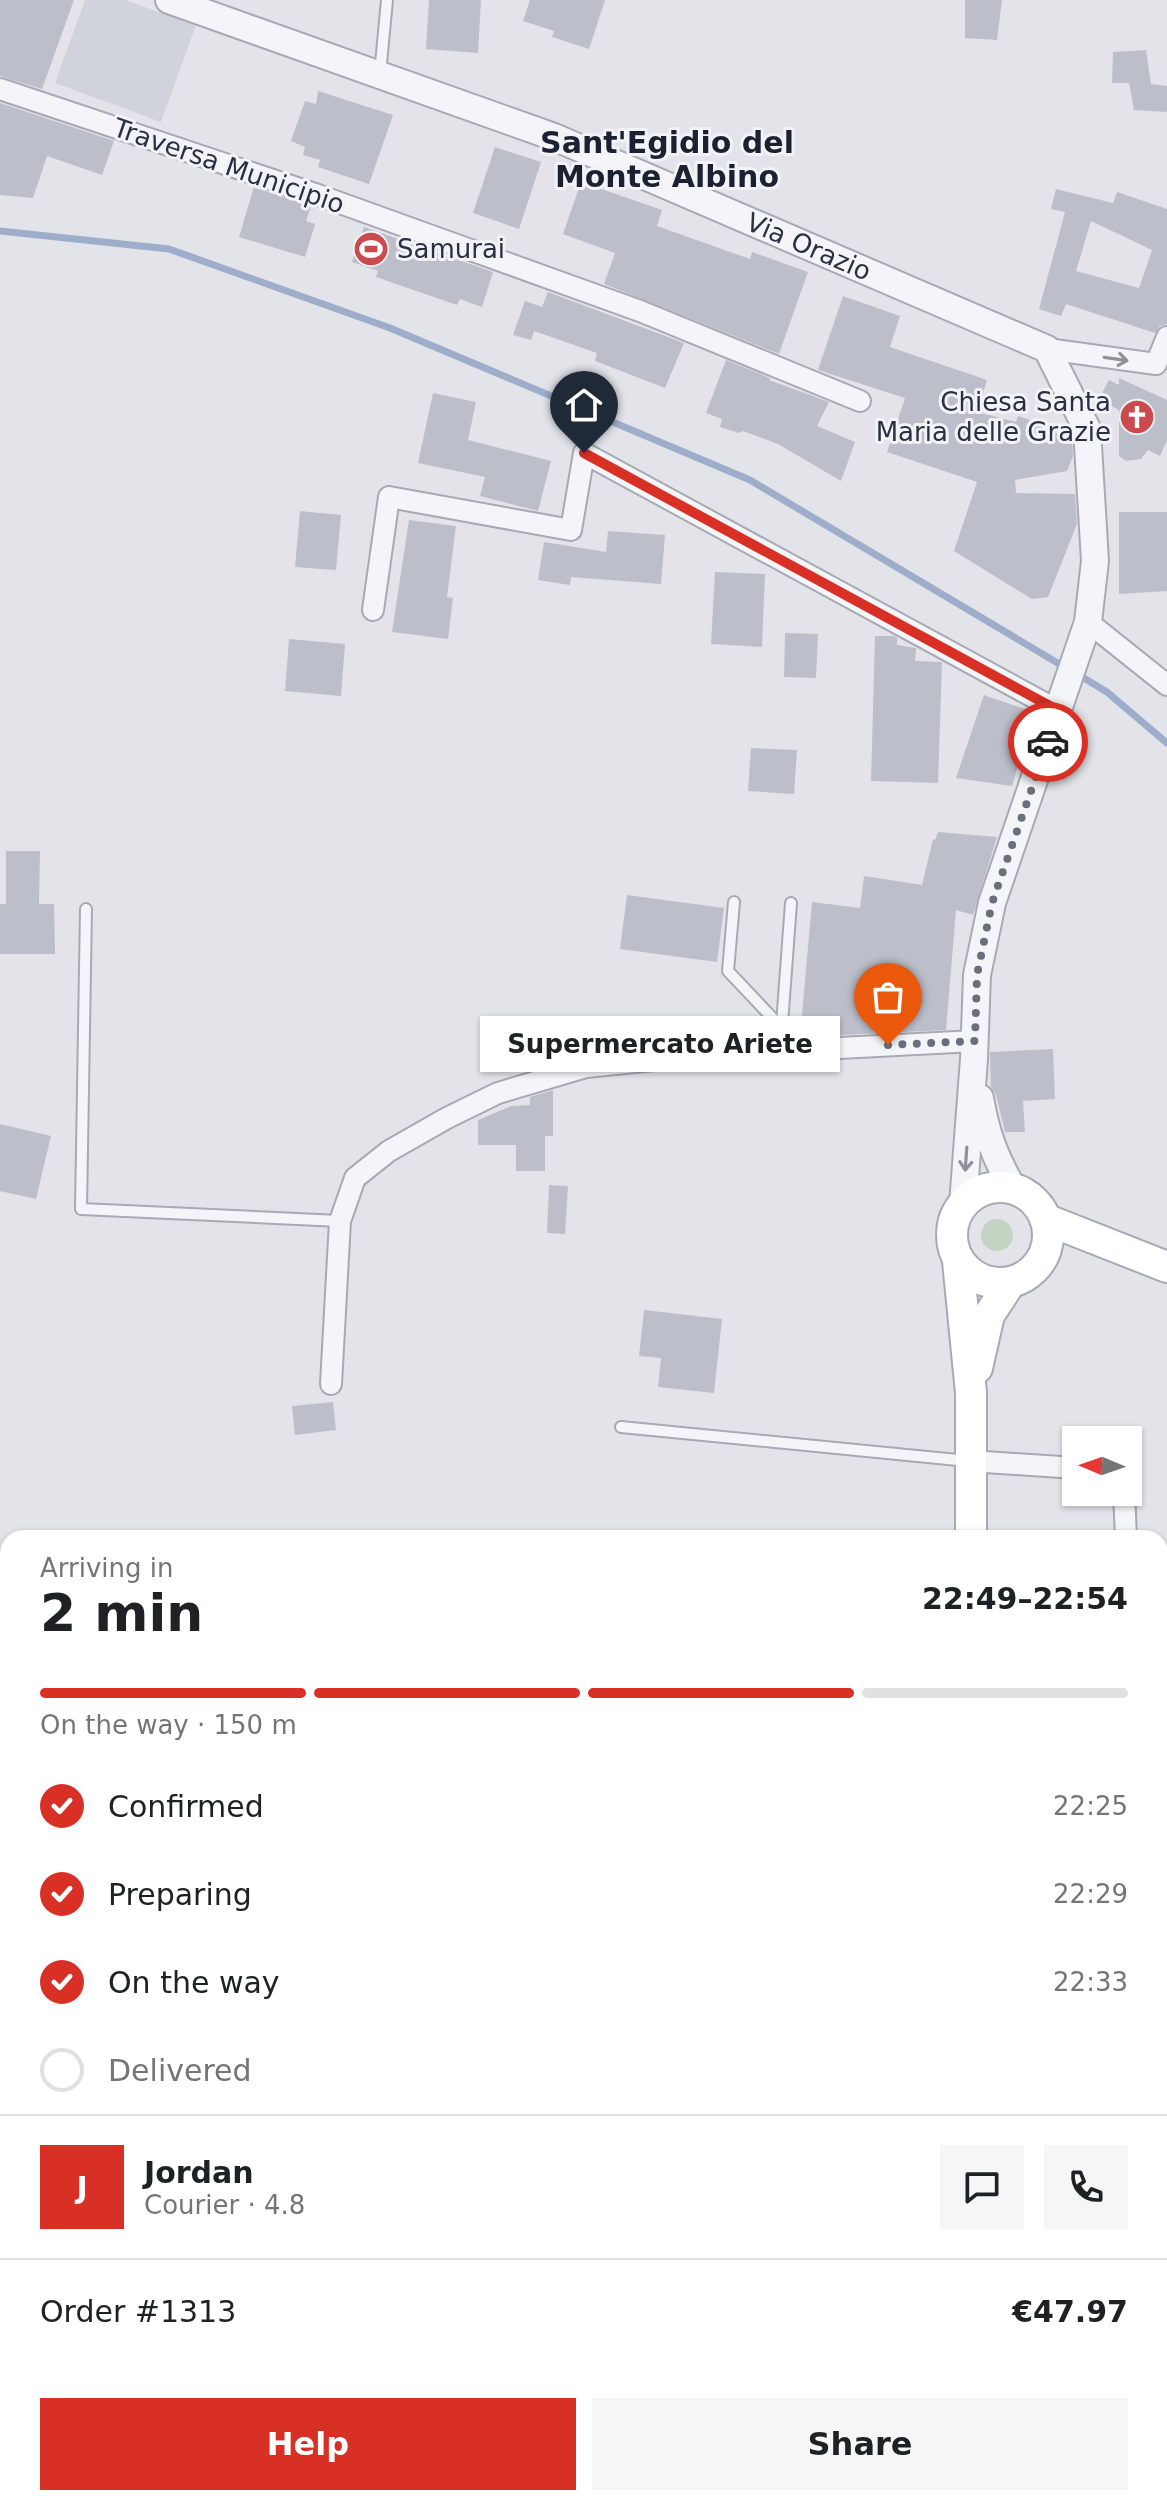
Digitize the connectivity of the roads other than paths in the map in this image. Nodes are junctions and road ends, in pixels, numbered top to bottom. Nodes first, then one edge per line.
1 (169, 0) edge
2 (387, 0) edge
3 (380, 75) junction
4 (0, 89) edge
5 (1167, 337) edge
6 (1047, 349) junction
7 (860, 401) dead end
8 (373, 610) dead end
9 (1088, 622) junction
10 (1167, 685) edge
11 (1059, 711) junction
12 (734, 902) dead end
13 (791, 903) dead end
14 (86, 909) dead end
15 (781, 1027) junction
16 (974, 1050) junction
17 (780, 1051) junction
18 (1013, 1189) junction
19 (963, 1204) junction
20 (1045, 1219) junction
21 (340, 1221) junction
22 (1041, 1260) junction
23 (958, 1261) junction
24 (1159, 1265) edge
25 (1010, 1283) junction
26 (331, 1384) dead end
27 (971, 1393) junction
28 (621, 1427) dead end
29 (970, 1461) junction
30 (1062, 1467) edge
31 (1125, 1506) edge
32 (971, 1530) edge
33 (1126, 1530) edge

1 - 3 street, Via Orazio
2 - 3 lane
3 - 6 street, Via Orazio
4 - 7 street, Traversa Municipio
6 -> 5 street
6 - 9 street
8 - 11 street
9 - 10 street
9 - 11 street
11 - 16 street
12 - 15 lane
13 - 15 lane
14 - 21 lane
15 - 17 lane
16 - 17 street
16 - 18 street
16 -> 19 street
17 - 21 street
18 - 19 main road
18 - 20 main road
19 - 23 main road
20 - 22 main road
20 - 24 main road
21 - 26 street
22 - 24 main road
22 - 25 main road
23 - 25 main road
23 - 27 main road
25 - 27 main road
27 - 29 main road
28 - 29 lane
29 - 30 street
29 - 32 main road
31 - 33 street

